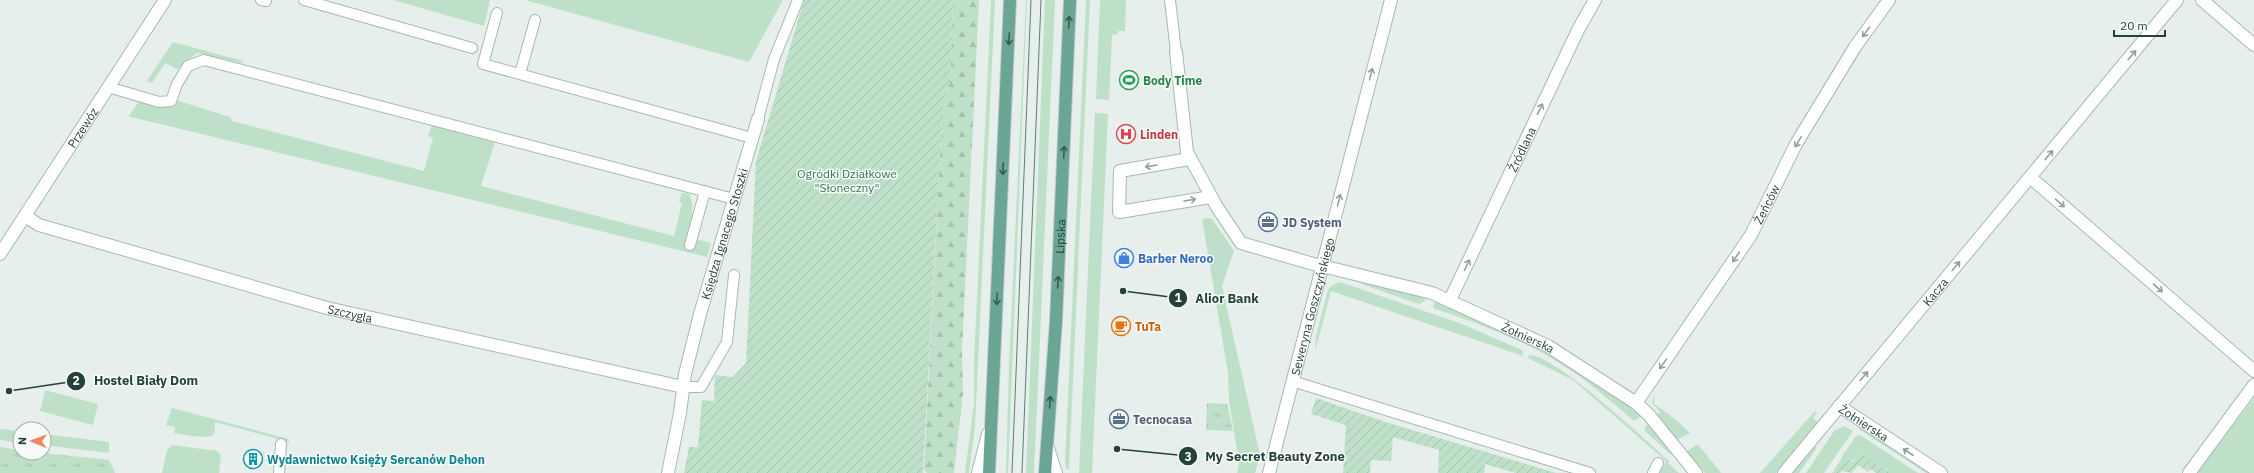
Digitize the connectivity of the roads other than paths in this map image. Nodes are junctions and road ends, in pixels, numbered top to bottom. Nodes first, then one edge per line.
1 (165, 0) edge
2 (304, 0) edge
3 (798, 0) edge
4 (1010, 0) edge
5 (1070, 0) edge
6 (1170, 0) edge
7 (1391, 0) edge
8 (1595, 0) edge
9 (1889, 0) edge
10 (2177, 0) edge
11 (2202, 0) edge
12 (497, 13) dead end
13 (535, 20) dead end
14 (2254, 46) edge
15 (472, 48) dead end
16 (1176, 52) joint
17 (520, 74) junction
18 (108, 87) junction
19 (758, 119) joint
20 (752, 138) junction
21 (1189, 159) junction
22 (2030, 177) junction
23 (705, 191) junction
24 (1210, 197) junction
25 (734, 199) junction
26 (25, 216) junction
27 (690, 245) dead end
28 (0, 254) edge
29 (1322, 265) junction
30 (734, 275) dead end
31 (1450, 300) junction
32 (2254, 371) edge
33 (1292, 381) junction
34 (2254, 385) edge
35 (683, 387) junction
36 (1636, 403) junction
37 (1839, 406) junction
38 (991, 421) junction
39 (1047, 440) junction
40 (281, 444) dead end
41 (1658, 463) dead end
42 (279, 473) edge
43 (668, 473) edge
44 (978, 473) edge
45 (989, 473) edge
46 (1045, 473) edge
47 (1057, 473) edge
48 (1269, 473) edge
49 (1590, 473) edge
50 (1653, 473) edge
51 (1696, 473) edge
52 (1784, 473) edge
53 (1941, 473) edge
54 (2189, 473) edge

1 - 18 street, Przewóz
2 - 15 lane
3 - 19 lane, Księdza Ignacego Stoszki
4 -> 38 main road
39 -> 5 main road, Lipska
6 - 16 lane
29 -> 7 street, Seweryna Goszczyńskiego
31 -> 8 street, Źródlana
9 -> 36 street, Żeńców
22 -> 10 street, Kacza
11 - 14 street
12 - 17 lane
13 - 17 lane
16 - 21 street, Żołnierska
17 - 20 lane
18 - 23 lane
18 - 26 street, Przewóz
19 - 20 street, Księdza Ignacego Stoszki
20 - 25 street, Księdza Ignacego Stoszki
21 - 24 street, Żołnierska
21 -> 24 street
22 -> 32 street
37 -> 22 street, Kacza
23 - 25 lane
23 - 27 lane
24 - 29 street, Żołnierska
25 - 35 street, Księdza Ignacego Stoszki
26 - 28 street, Przewóz
26 - 35 street, Szczygla
29 - 31 street, Żołnierska
29 - 33 street, Seweryna Goszczyńskiego
30 - 35 lane
31 - 36 street, Żołnierska
33 - 48 street, Seweryna Goszczyńskiego
33 - 49 lane
34 - 54 street
35 - 43 street, Księdza Ignacego Stoszki
36 - 51 street, Żołnierska
37 - 52 street, Żołnierska
53 -> 37 street, Żołnierska
38 - 44 street
38 - 45 main road
39 - 46 main road, Lipska
39 - 47 lane
40 - 42 lane
41 - 50 lane

